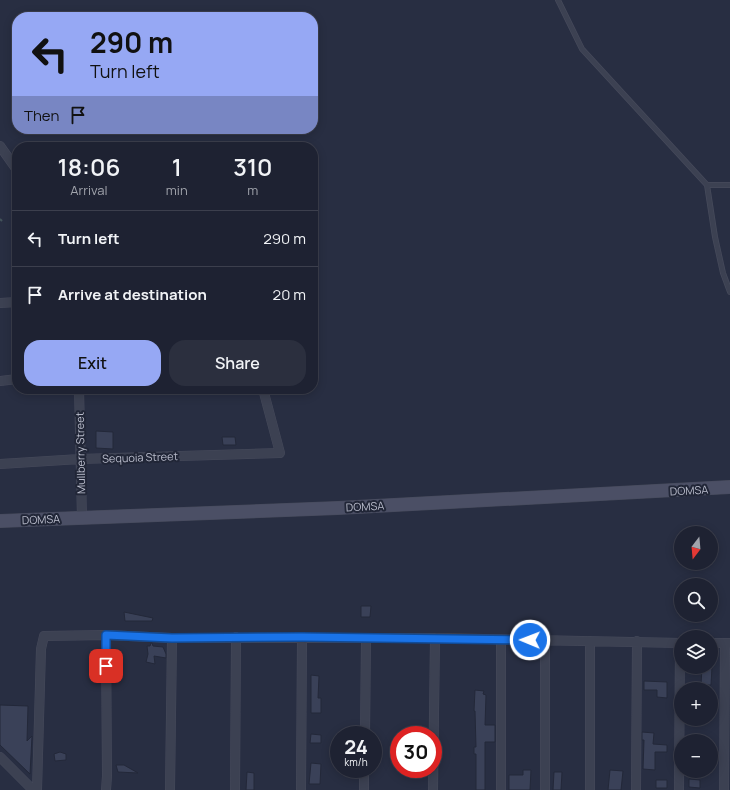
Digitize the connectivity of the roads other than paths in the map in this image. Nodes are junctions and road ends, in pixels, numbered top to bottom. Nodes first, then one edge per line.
1 (558, 0) edge
2 (0, 146) edge
3 (12, 163) edge
4 (707, 185) junction
5 (730, 185) edge
6 (730, 292) edge
7 (12, 302) edge
8 (0, 303) edge
9 (12, 380) edge
10 (0, 381) edge
11 (79, 394) edge
12 (264, 394) edge
13 (80, 459) junction
14 (0, 464) edge
15 (730, 488) edge
16 (82, 518) junction
17 (0, 521) edge
18 (106, 635) junction
19 (236, 637) junction
20 (302, 637) junction
21 (172, 638) junction
22 (366, 638) junction
23 (435, 638) junction
24 (501, 640) junction
25 (545, 640) junction
26 (590, 641) junction
27 (637, 641) junction
28 (674, 643) edge
29 (728, 643) edge
30 (680, 674) edge
31 (365, 726) edge
32 (0, 757) edge
33 (364, 778) edge
34 (33, 790) edge
35 (37, 790) edge
36 (106, 790) edge
37 (170, 790) edge
38 (236, 790) edge
39 (301, 790) edge
40 (364, 790) edge
41 (433, 790) edge
42 (501, 790) edge
43 (545, 790) edge
44 (590, 790) edge
45 (636, 790) edge
46 (679, 790) edge
47 (724, 790) edge

1 - 4 lane
2 - 3 street
4 - 5 lane
4 - 6 lane
7 - 8 street
9 - 10 street
11 - 13 street, Mullberry Street
12 - 13 street, Sequoia Street
13 - 14 street, Sequoia Street
13 - 16 street, Mullberry Street
15 - 16 main road, DOMSA
16 - 17 main road, DOMSA
18 - 21 street
18 - 35 street
18 - 36 street
19 - 20 street
19 - 21 street
19 - 38 street
20 - 22 street
20 - 39 street
21 - 37 street
22 - 23 street
22 - 31 street
23 - 24 street
23 - 41 street
24 - 25 street
24 - 42 street
25 - 26 street
25 - 43 street
26 - 27 street
26 - 44 street
27 - 28 street
27 - 45 street
29 - 47 street
30 - 46 street
32 - 34 street
33 - 40 street

